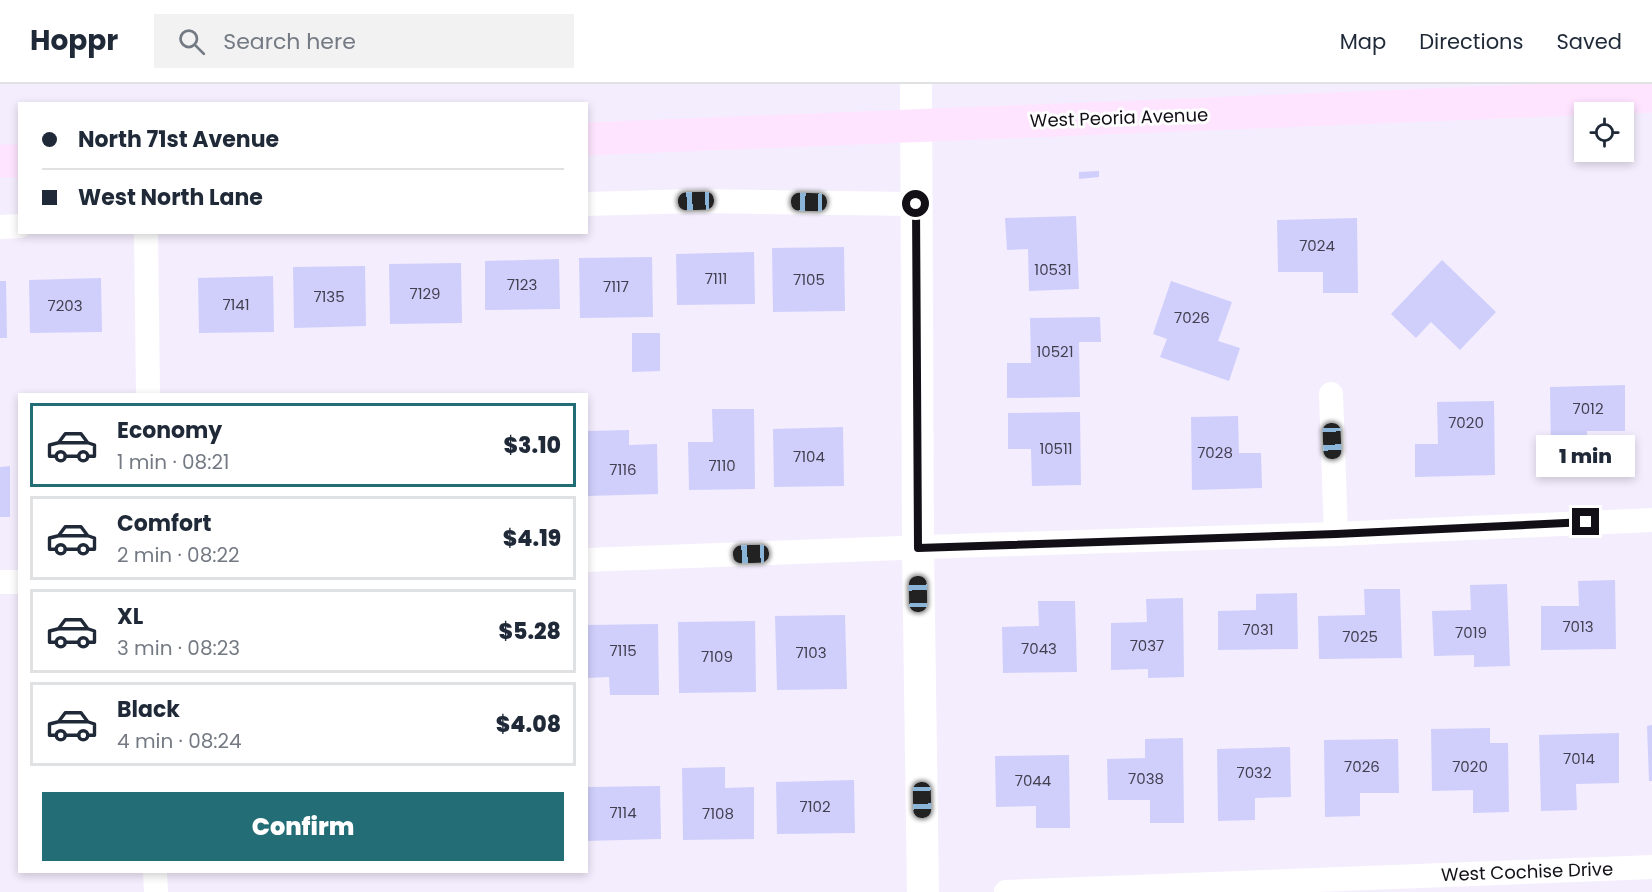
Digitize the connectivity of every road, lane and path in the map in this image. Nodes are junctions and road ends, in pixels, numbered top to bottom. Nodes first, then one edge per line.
1 (916, 84) edge
2 (1652, 96) edge
3 (915, 127) junction
4 (588, 139) edge
5 (18, 160) edge
6 (0, 161) edge
7 (588, 204) edge
8 (916, 204) junction
9 (18, 226) edge
10 (0, 227) edge
11 (146, 234) edge
12 (148, 393) edge
13 (1330, 394) dead end
14 (1652, 520) edge
15 (1336, 534) junction
16 (918, 548) junction
17 (588, 560) edge
18 (0, 582) edge
19 (18, 582) edge
20 (1652, 867) edge
21 (155, 873) edge
22 (156, 892) edge
23 (923, 892) edge
24 (1006, 892) edge

1 - 3 street
2 - 3 main road, West Peoria Avenue
3 - 4 main road, West Peoria Avenue
3 - 8 street
5 - 6 main road
7 - 8 street
8 - 16 street
9 - 10 street
11 - 12 street
13 - 15 street
14 - 15 street
15 - 16 street
16 - 17 street
16 - 23 street
18 - 19 street
20 - 24 street, West Cochise Drive
21 - 22 street

